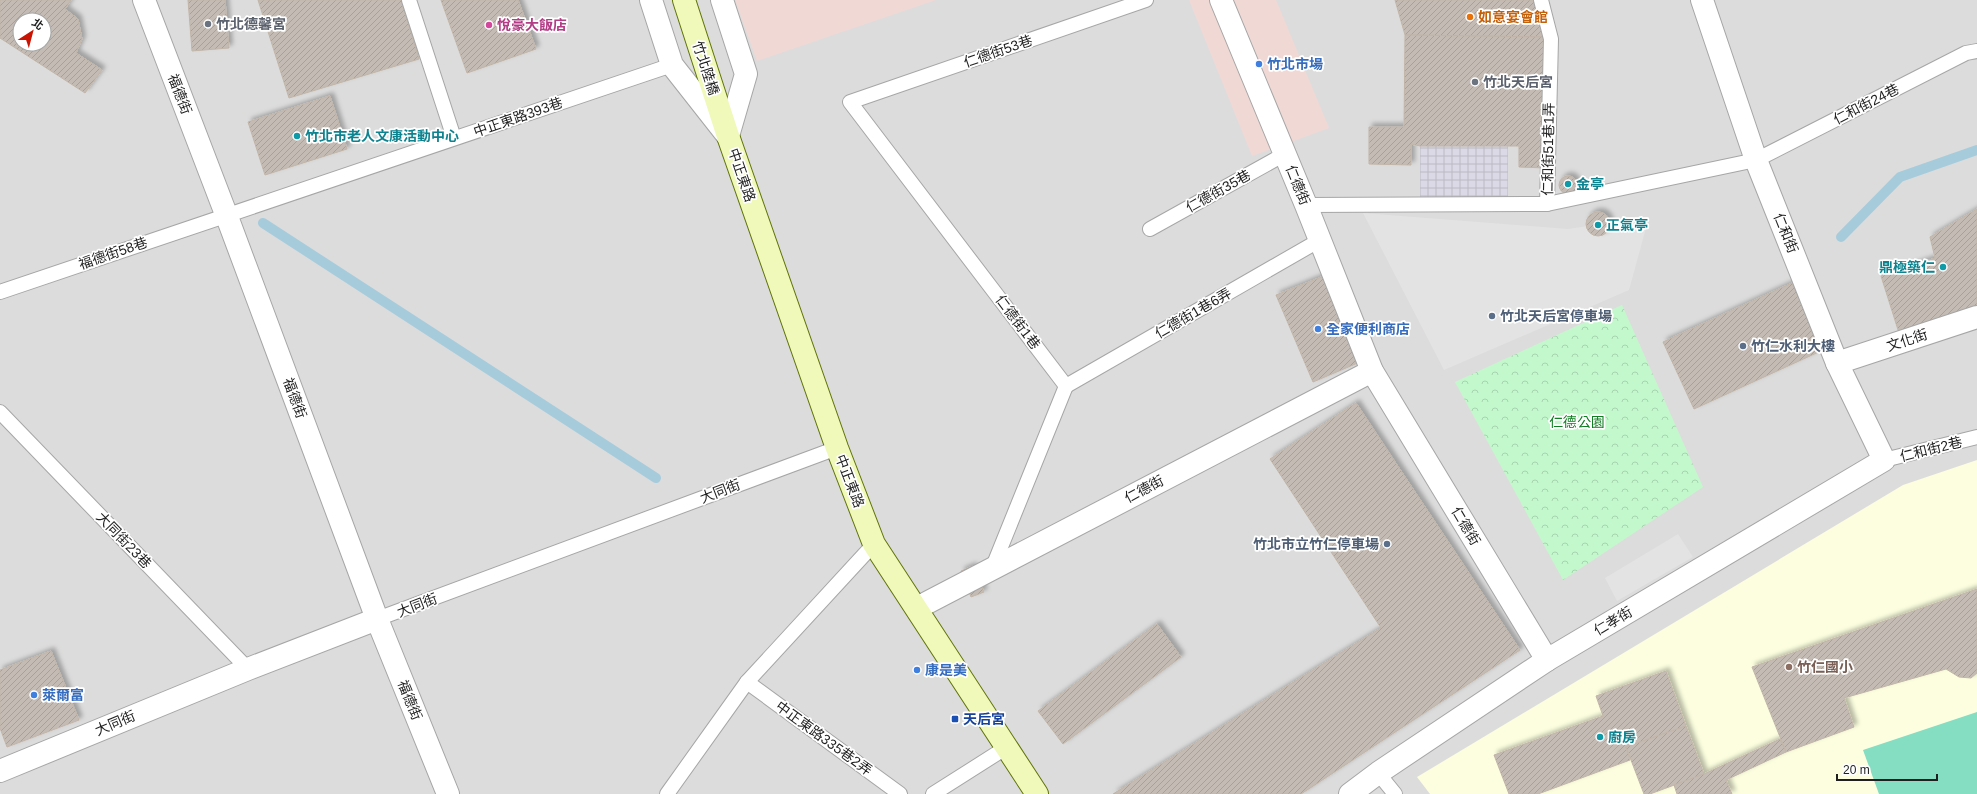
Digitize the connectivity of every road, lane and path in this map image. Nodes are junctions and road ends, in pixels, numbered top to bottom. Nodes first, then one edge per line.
1 (144, 0) edge
2 (409, 0) edge
3 (651, 0) edge
4 (684, 0) edge
5 (722, 0) edge
6 (1146, 0) edge
7 (1221, 0) edge
8 (1541, 0) edge
9 (1702, 0) edge
10 (1977, 51) edge
11 (672, 65) junction
12 (850, 102) joint
13 (728, 136) junction
14 (454, 138) junction
15 (1285, 154) junction
16 (1756, 160) junction
17 (1547, 204) junction
18 (1306, 205) junction
19 (226, 214) junction
20 (1150, 229) dead end
21 (1320, 240) junction
22 (0, 292) edge
23 (1977, 317) edge
24 (1838, 364) junction
25 (1372, 371) junction
26 (1066, 386) junction
27 (0, 412) edge
28 (1977, 437) edge
29 (837, 448) junction
30 (1884, 460) junction
31 (874, 544) junction
32 (992, 568) junction
33 (917, 608) junction
34 (377, 620) junction
35 (1547, 660) junction
36 (248, 669) junction
37 (747, 682) junction
38 (1006, 747) junction
39 (0, 771) edge
40 (1378, 773) junction
41 (448, 794) edge
42 (667, 794) edge
43 (900, 794) edge
44 (933, 794) edge
45 (1037, 794) edge
46 (1350, 794) edge
47 (1395, 794) edge

1 - 19 street, 福德街
2 - 14 lane
3 - 11 street, 中正東路
4 - 13 main road, 竹北陸橋
5 - 13 street, 中正東路
6 - 12 lane, 仁德街53巷
7 - 15 street, 仁德街
8 - 17 lane, 仁和街51巷1弄
9 - 16 street, 仁和街
10 - 16 lane, 仁和街24巷
11 - 13 street, 中正東路
11 - 14 lane, 中正東路393巷
12 - 26 lane, 仁德街1巷
13 - 29 main road, 中正東路
14 - 19 lane, 中正東路393巷
15 - 18 street, 仁德街
15 - 20 lane, 仁德街35巷
16 - 17 lane, 仁和街24巷
16 - 24 street, 仁和街
17 - 18 lane, 仁和街24巷
18 - 21 street, 仁德街
19 - 22 lane, 福德街58巷
19 - 34 street, 福德街
21 - 25 street, 仁德街
21 - 26 lane, 仁德街1巷6弄
23 - 24 street, 文化街
24 - 30 street, 仁和街
25 - 32 street, 仁德街
25 - 35 street, 仁德街
26 - 32 lane
27 - 36 lane, 大同街23巷
28 - 30 lane, 仁和街2巷
29 - 31 main road, 中正東路
29 - 34 lane, 大同街
30 - 35 street, 仁孝街
31 - 33 main road, 中正東路
31 - 37 lane
32 - 33 street, 仁德街
33 - 38 main road, 中正東路
34 - 36 street, 大同街
34 - 41 street, 福德街
35 - 40 street, 仁孝街
36 - 39 street, 大同街
37 - 42 lane
37 - 43 lane, 中正東路335巷2弄
38 - 44 lane
38 - 45 main road, 中正東路
40 - 46 street, 仁孝街
40 - 47 lane

